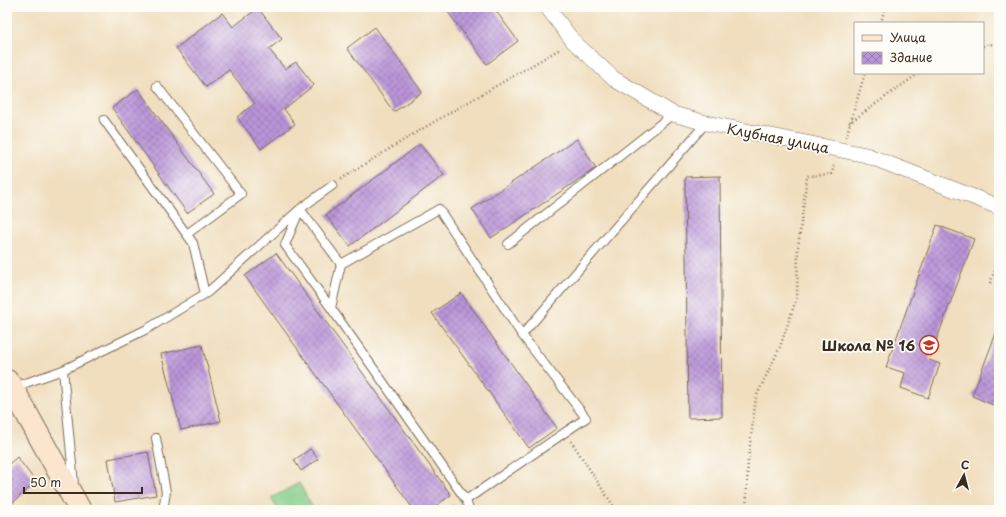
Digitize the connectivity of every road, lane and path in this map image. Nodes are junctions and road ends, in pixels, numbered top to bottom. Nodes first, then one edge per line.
1 (547, 7) edge
2 (885, 7) edge
3 (881, 22) edge
4 (573, 42) junction
5 (999, 43) edge
6 (984, 46) edge
7 (865, 74) edge
8 (919, 74) edge
9 (157, 86) dead end
10 (673, 114) junction
11 (104, 120) dead end
12 (849, 123) junction
13 (706, 124) junction
14 (840, 149) junction
15 (333, 185) joint
16 (999, 207) edge
17 (300, 209) junction
18 (187, 234) junction
19 (508, 244) dead end
20 (999, 260) edge
21 (341, 264) junction
22 (990, 283) dead end
23 (205, 294) junction
24 (331, 308) junction
25 (522, 335) junction
26 (63, 370) junction
27 (10, 384) edge
28 (565, 432) junction
29 (156, 438) dead end
30 (466, 500) junction
31 (78, 505) edge
32 (163, 510) edge
33 (469, 510) edge
34 (616, 510) edge
35 (746, 510) edge

1 - 4 street, Клубная улица
2 - 3 path
4 - 10 street, Клубная улица
4 - 15 path
5 - 6 path
7 - 12 path
8 - 12 path
9 - 18 lane
10 - 13 street, Клубная улица
10 - 19 lane
11 - 18 lane
12 - 14 path
13 - 14 street, Клубная улица
13 - 25 lane
14 - 16 street, Клубная улица
14 - 35 path
15 - 17 lane
17 - 21 lane
17 - 23 lane
17 - 24 lane
18 - 23 lane
20 - 22 path
21 - 24 lane
21 - 25 lane
23 - 26 lane
24 - 30 lane
25 - 28 lane
26 - 27 lane
26 - 31 lane
27 - 31 street
28 - 30 lane
28 - 34 path
29 - 32 lane
30 - 33 lane

